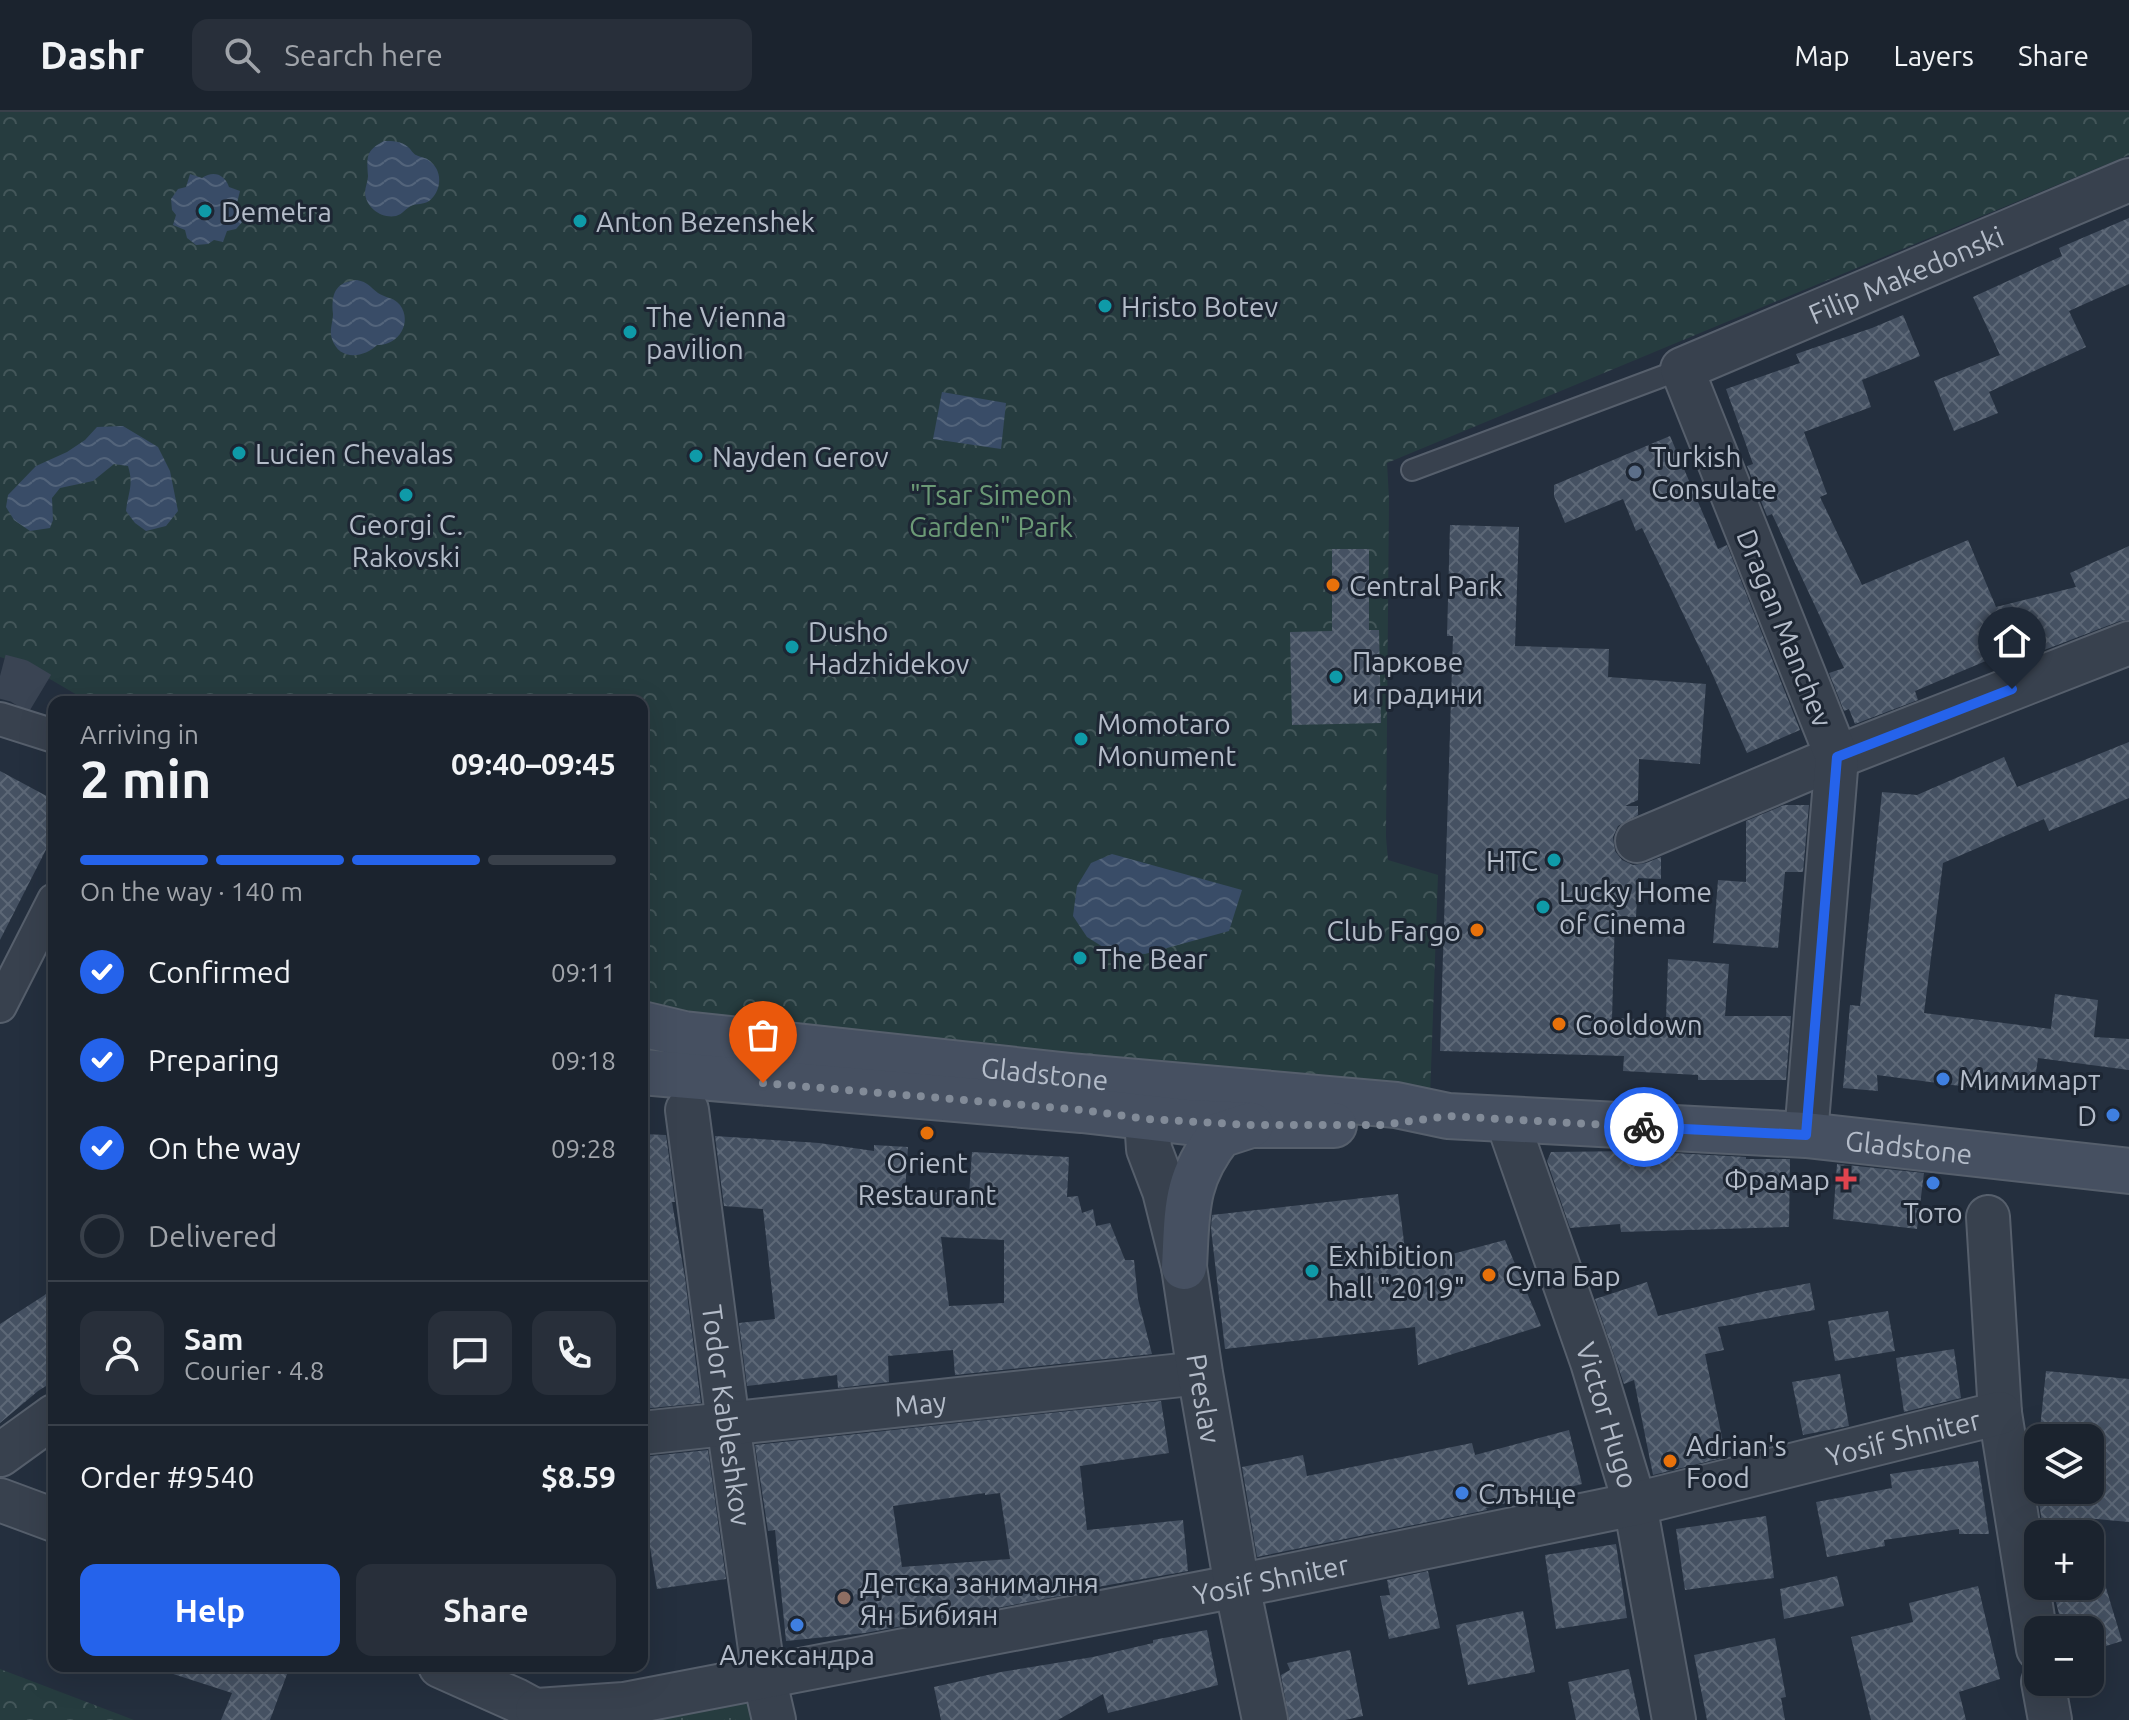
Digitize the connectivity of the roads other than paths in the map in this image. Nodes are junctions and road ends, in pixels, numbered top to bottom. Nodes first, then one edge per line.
1 (2129, 180) edge
2 (1682, 369) junction
3 (1412, 470) dead end
4 (2129, 643) edge
5 (0, 719) edge
6 (48, 734) edge
7 (1837, 757) junction
8 (1637, 841) dead end
9 (48, 912) edge
10 (0, 1006) edge
11 (648, 1025) edge
12 (648, 1073) edge
13 (1158, 1102) junction
14 (687, 1110) dead end
15 (1448, 1116) junction
16 (1507, 1120) junction
17 (1251, 1125) junction
18 (1806, 1135) junction
19 (2129, 1171) edge
20 (1988, 1217) dead end
21 (1184, 1267) junction
22 (1200, 1373) junction
23 (2000, 1413) junction
24 (48, 1420) edge
25 (728, 1423) junction
26 (648, 1432) edge
27 (0, 1455) edge
28 (0, 1500) edge
29 (1635, 1504) junction
30 (48, 1518) edge
31 (1237, 1586) junction
32 (2033, 1616) edge
33 (453, 1672) edge
34 (764, 1677) junction
35 (2046, 1696) edge
36 (545, 1715) edge
37 (774, 1720) edge
38 (1265, 1720) edge
39 (1674, 1720) edge
40 (2050, 1720) edge

1 - 2 street, Filip Makedonski
2 - 3 lane
2 - 7 street, Dragan Manchev
4 - 7 street
5 - 6 street
7 - 8 street
7 - 18 street, Dragan Manchev
9 - 10 street
11 - 13 main road, Gladstone
12 - 13 main road, Gladstone
13 - 15 main road, Gladstone
13 - 17 main road, Gladstone
13 - 21 street, Preslav
14 - 25 street, Todor Kableshkov
15 - 16 main road, Gladstone
15 - 17 main road, Gladstone
16 - 18 main road, Gladstone
16 - 29 street, Victor Hugo
17 - 21 main road
18 - 19 main road, Gladstone
20 - 23 street
21 - 22 street, Preslav
22 - 25 street, May
22 - 31 street, Preslav
23 - 29 street, Yosif Shniter
23 - 32 street
24 - 27 street
25 - 26 street, May
25 - 34 street, Todor Kableshkov
28 - 30 street
29 - 31 street, Yosif Shniter
29 - 39 street, Victor Hugo
31 - 34 street, Yosif Shniter
31 - 38 street, Preslav
33 - 36 street
34 - 36 street, Yosif Shniter
34 - 37 street, Todor Kableshkov
35 - 40 street

